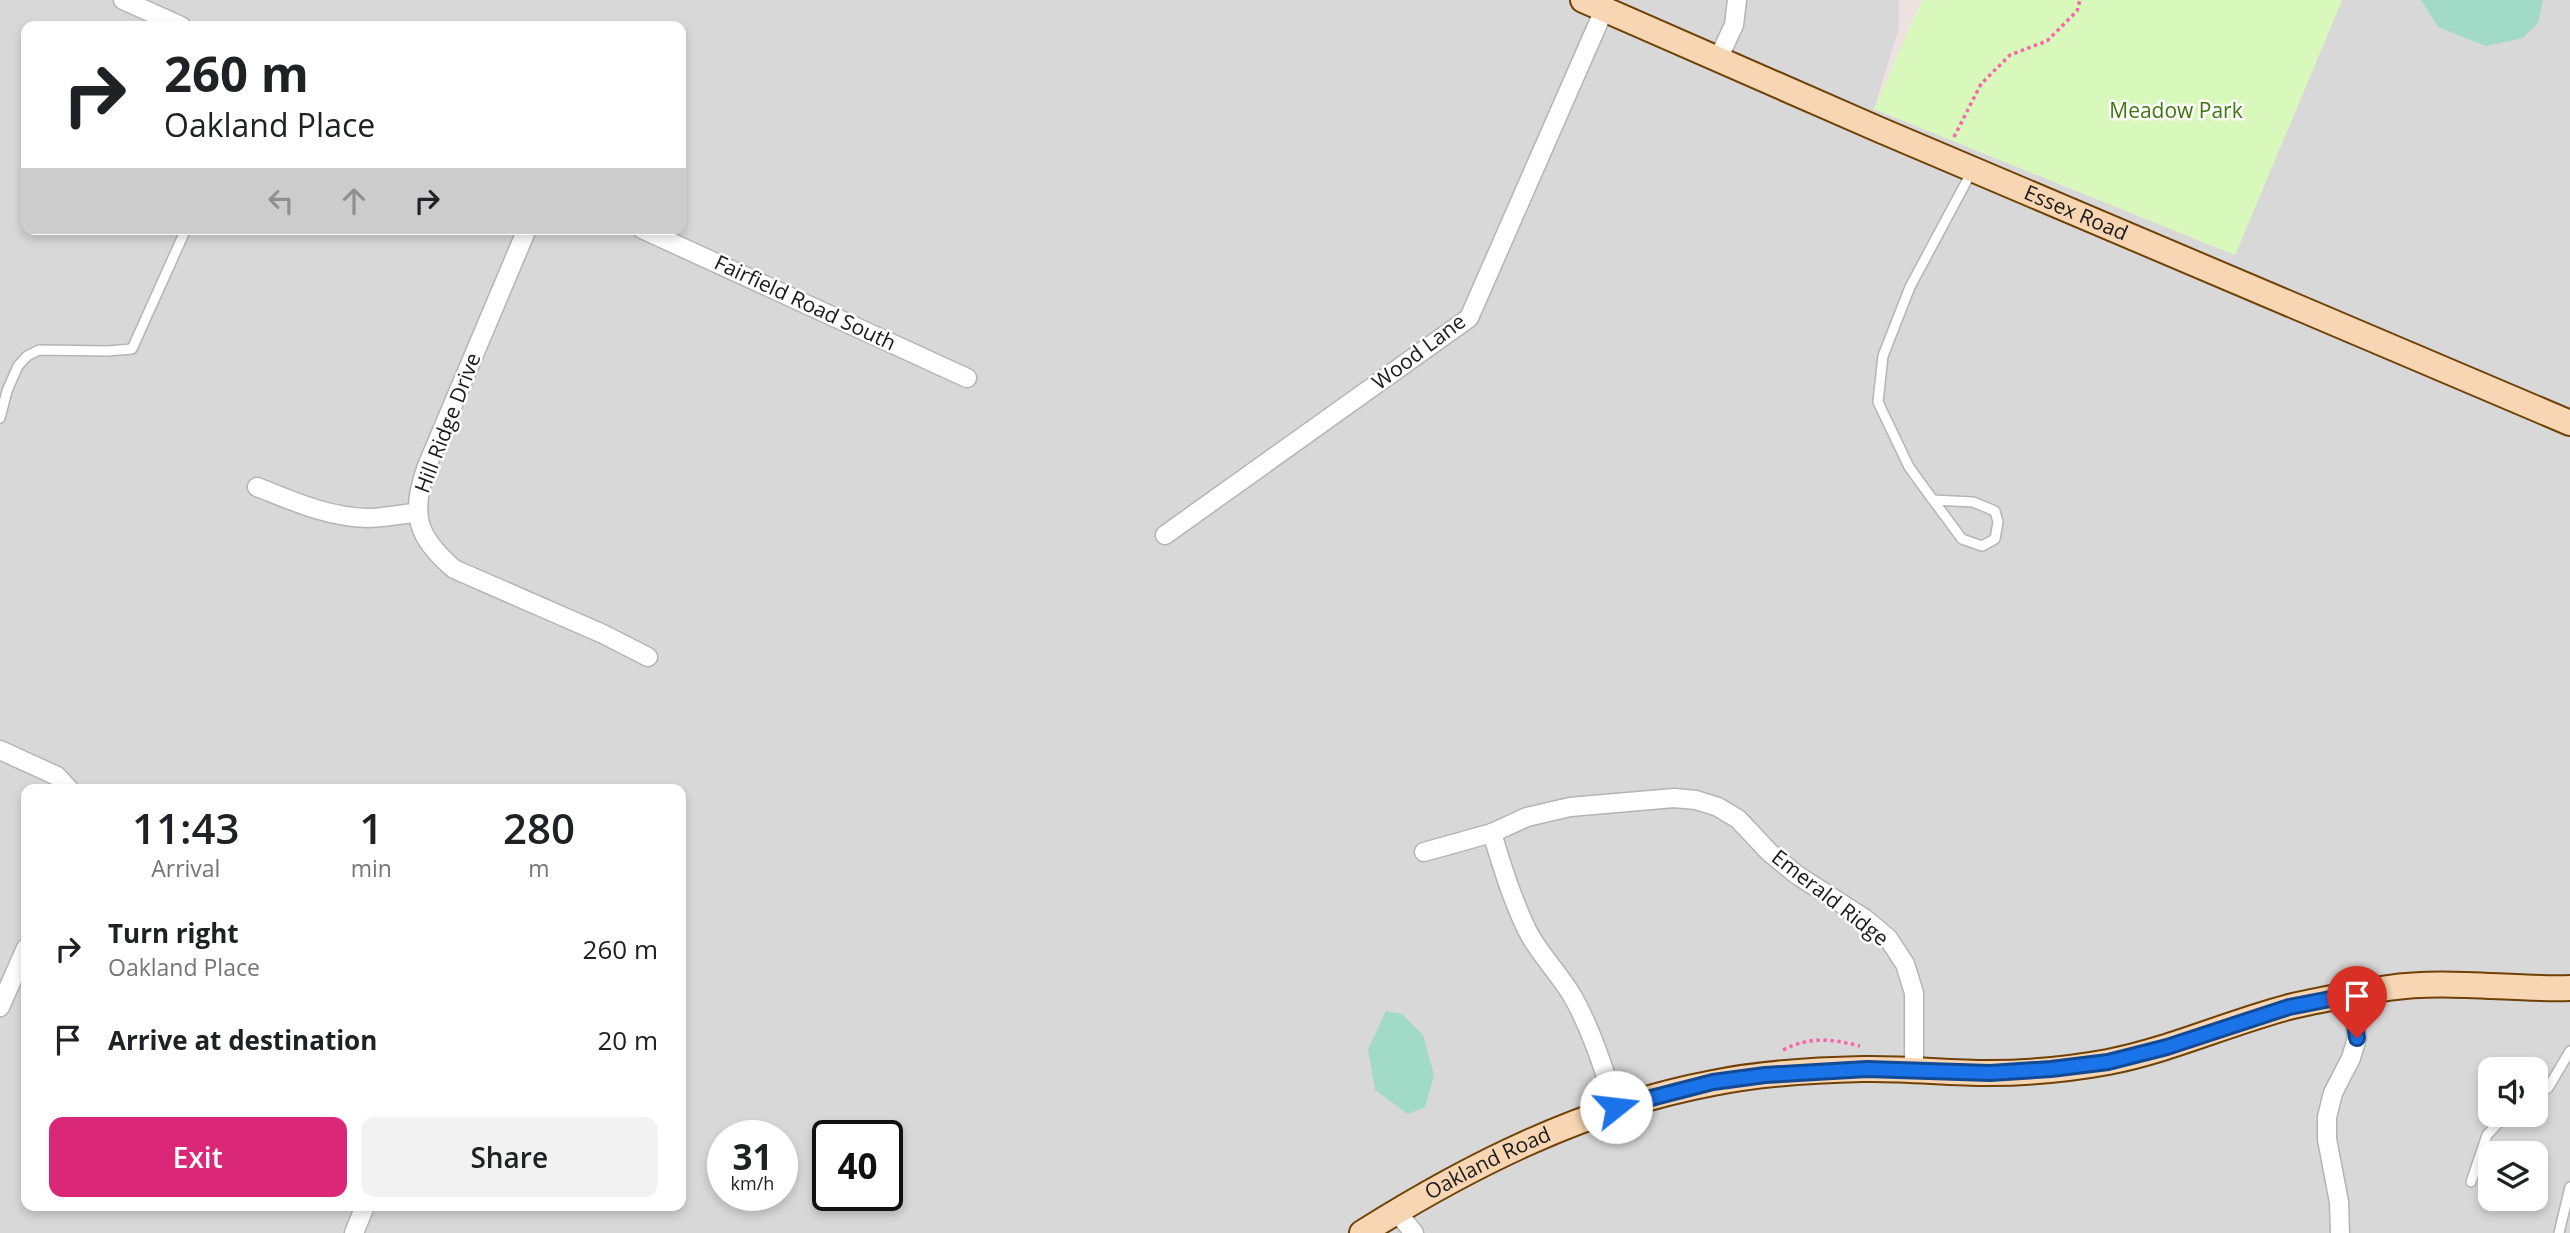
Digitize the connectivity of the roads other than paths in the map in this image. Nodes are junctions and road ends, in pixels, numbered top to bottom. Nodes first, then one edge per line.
1 (123, 0) edge
2 (1737, 0) edge
3 (1594, 5) edge
4 (170, 21) edge
5 (1718, 59) junction
6 (1973, 170) junction
7 (183, 235) edge
8 (524, 235) edge
9 (655, 235) edge
10 (967, 378) dead end
11 (0, 418) edge
12 (2570, 423) edge
13 (257, 487) dead end
14 (1933, 500) junction
15 (416, 513) junction
16 (1165, 535) dead end
17 (648, 657) dead end
18 (0, 750) edge
19 (65, 784) edge
20 (1492, 833) junction
21 (1424, 852) dead end
22 (21, 959) edge
23 (2570, 988) edge
24 (2351, 995) junction
25 (0, 1007) edge
26 (2570, 1051) edge
27 (1914, 1070) junction
28 (2548, 1088) edge
29 (1616, 1107) junction
30 (2495, 1127) edge
31 (2471, 1182) dead end
32 (2570, 1187) edge
33 (363, 1211) edge
34 (1397, 1212) junction
35 (354, 1233) edge
36 (1362, 1233) edge
37 (1414, 1233) edge
38 (2340, 1233) edge
39 (2559, 1233) edge

1 - 4 street
2 - 5 street
3 - 5 street, Essex Road
3 - 16 street, Wood Lane
5 - 6 street, Essex Road
6 - 12 street, Essex Road
6 - 14 lane
7 - 11 lane
8 - 15 street, Hill Ridge Drive
9 - 10 street, Fairfield Road South
13 - 15 street
14 - 14 lane
15 - 17 street, Hill Ridge Drive
18 - 19 street
20 - 21 street, Emerald Ridge
20 - 27 street, Emerald Ridge
20 - 29 street
22 - 25 street
23 - 24 street, Oakland Road
24 - 27 street, Oakland Road
24 - 38 street
26 - 28 lane
27 - 29 street, Oakland Road
29 - 34 street, Oakland Road
30 - 31 lane
32 - 39 lane
33 - 35 street
34 - 36 street, Oakland Road
34 - 37 street

